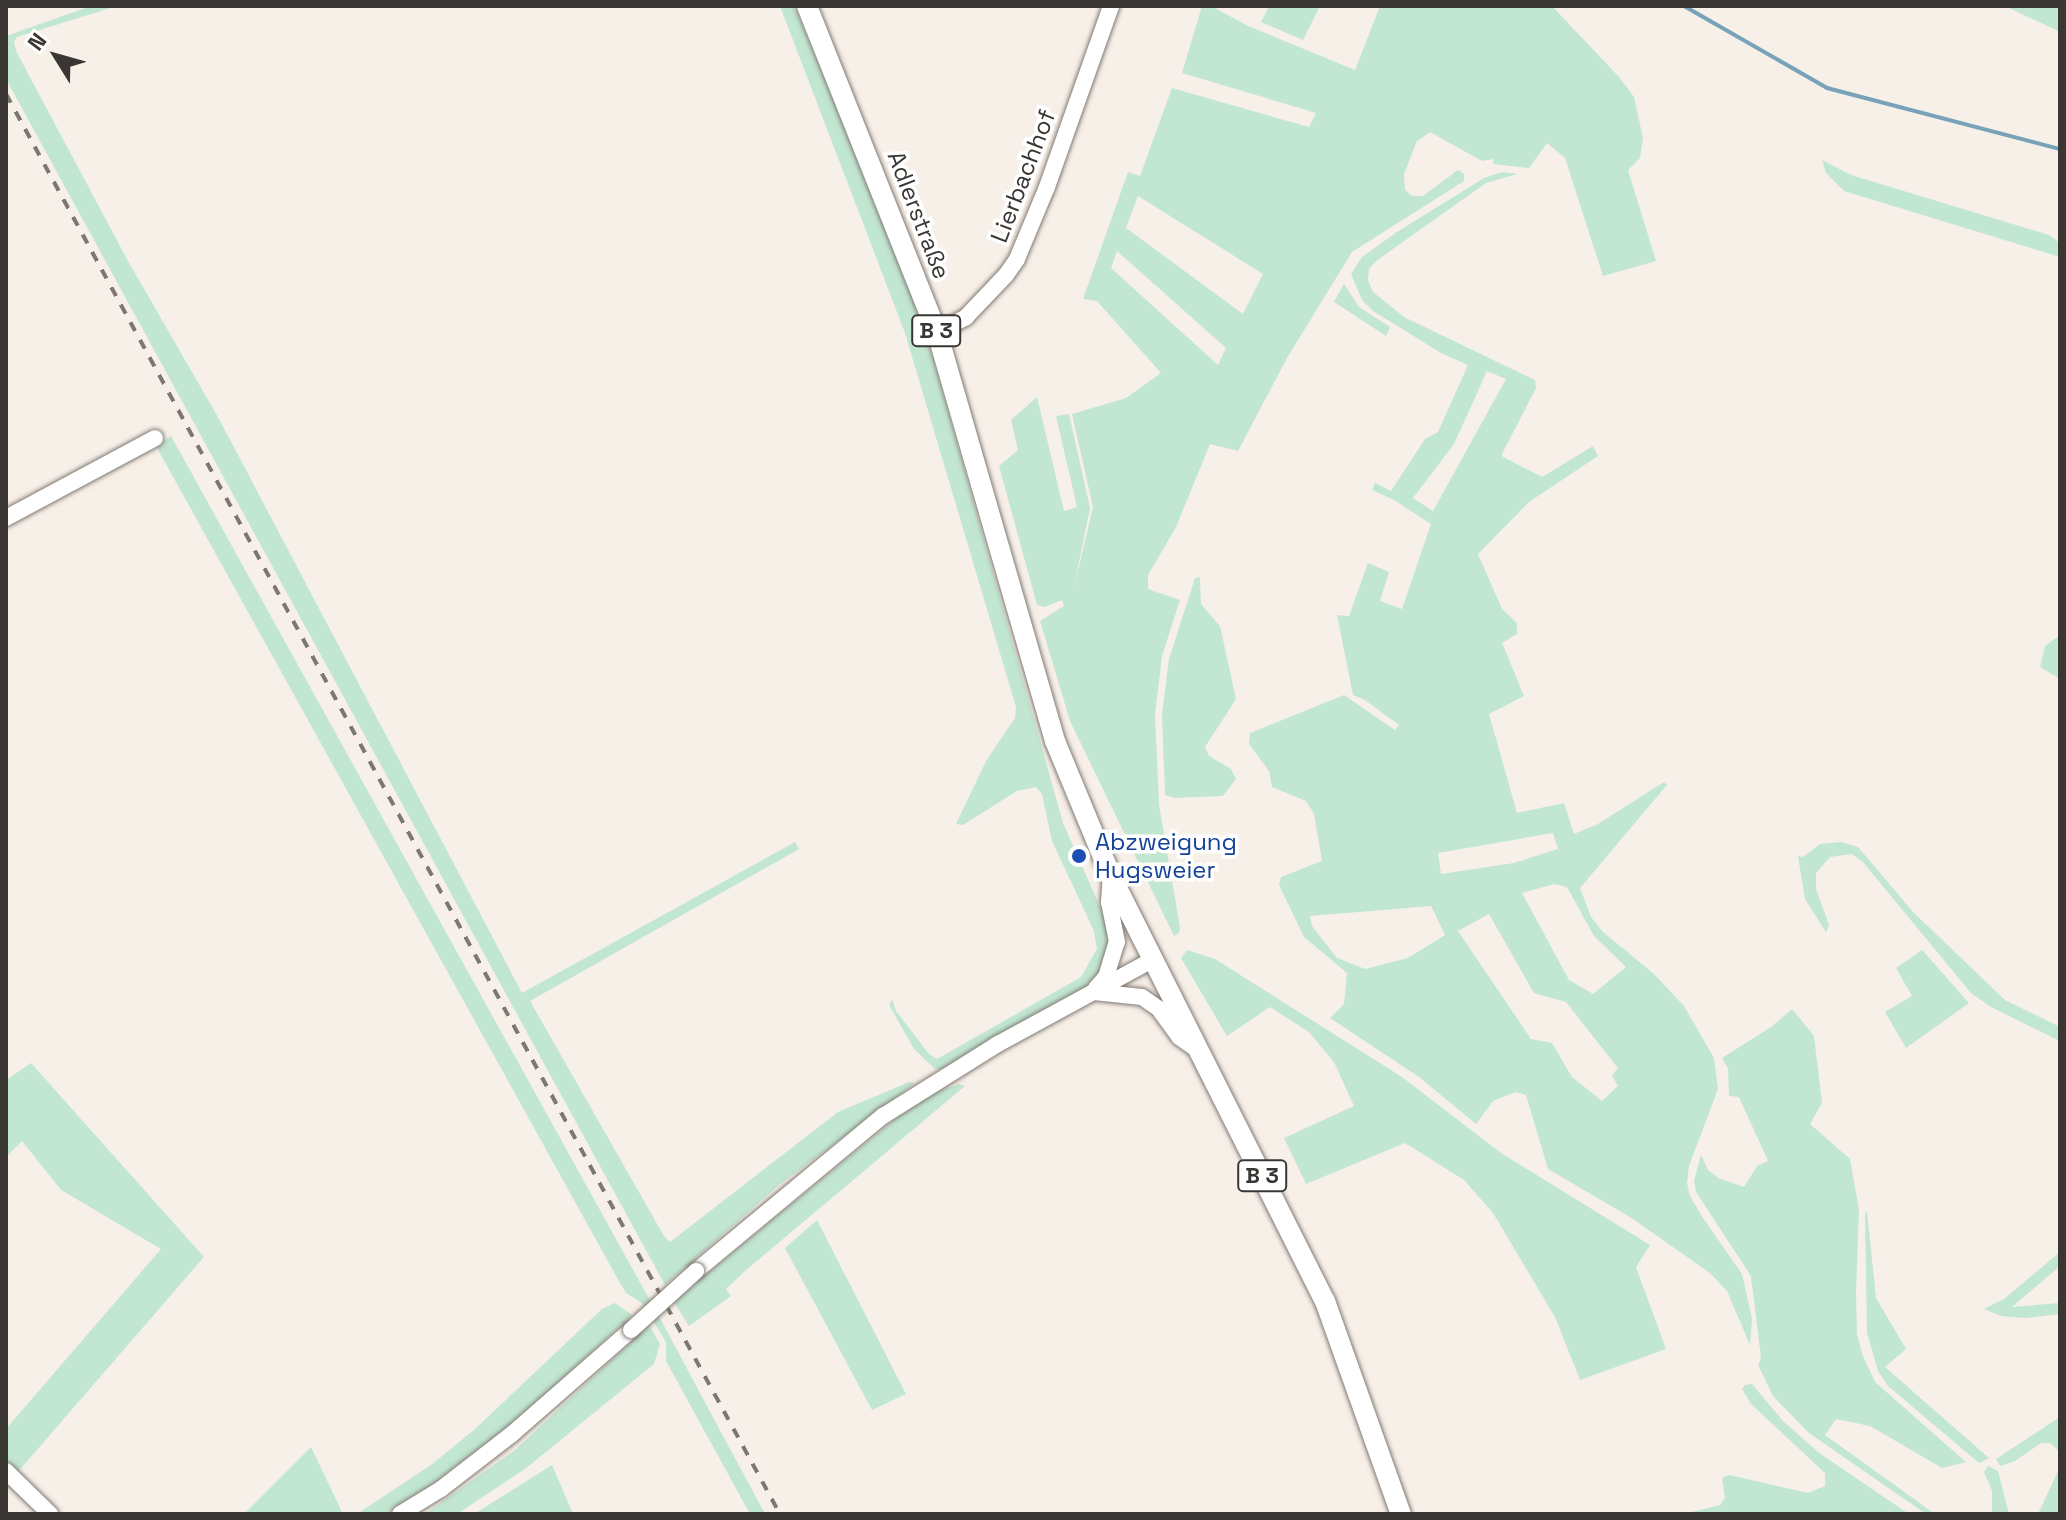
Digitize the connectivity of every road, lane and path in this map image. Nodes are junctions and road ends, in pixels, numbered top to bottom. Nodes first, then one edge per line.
1 (807, 6) edge
2 (1111, 6) edge
3 (937, 332) junction
4 (155, 438) dead end
5 (6, 518) edge
6 (1111, 876) junction
7 (1154, 959) junction
8 (1093, 992) junction
9 (1199, 1051) junction
10 (6, 1471) edge
11 (50, 1514) edge
12 (400, 1514) edge
13 (1401, 1514) edge

1 - 3 main road, Adlerstraße / B 3
2 - 3 street, Lierbachhof
3 - 6 main road, Adlerstraße / B 3
4 - 5 street
6 - 7 main road, B 3
6 - 8 street
7 - 8 street
7 - 9 main road, B 3
8 - 9 street
8 - 12 street, bridge
9 - 13 main road, B 3
10 - 11 street

